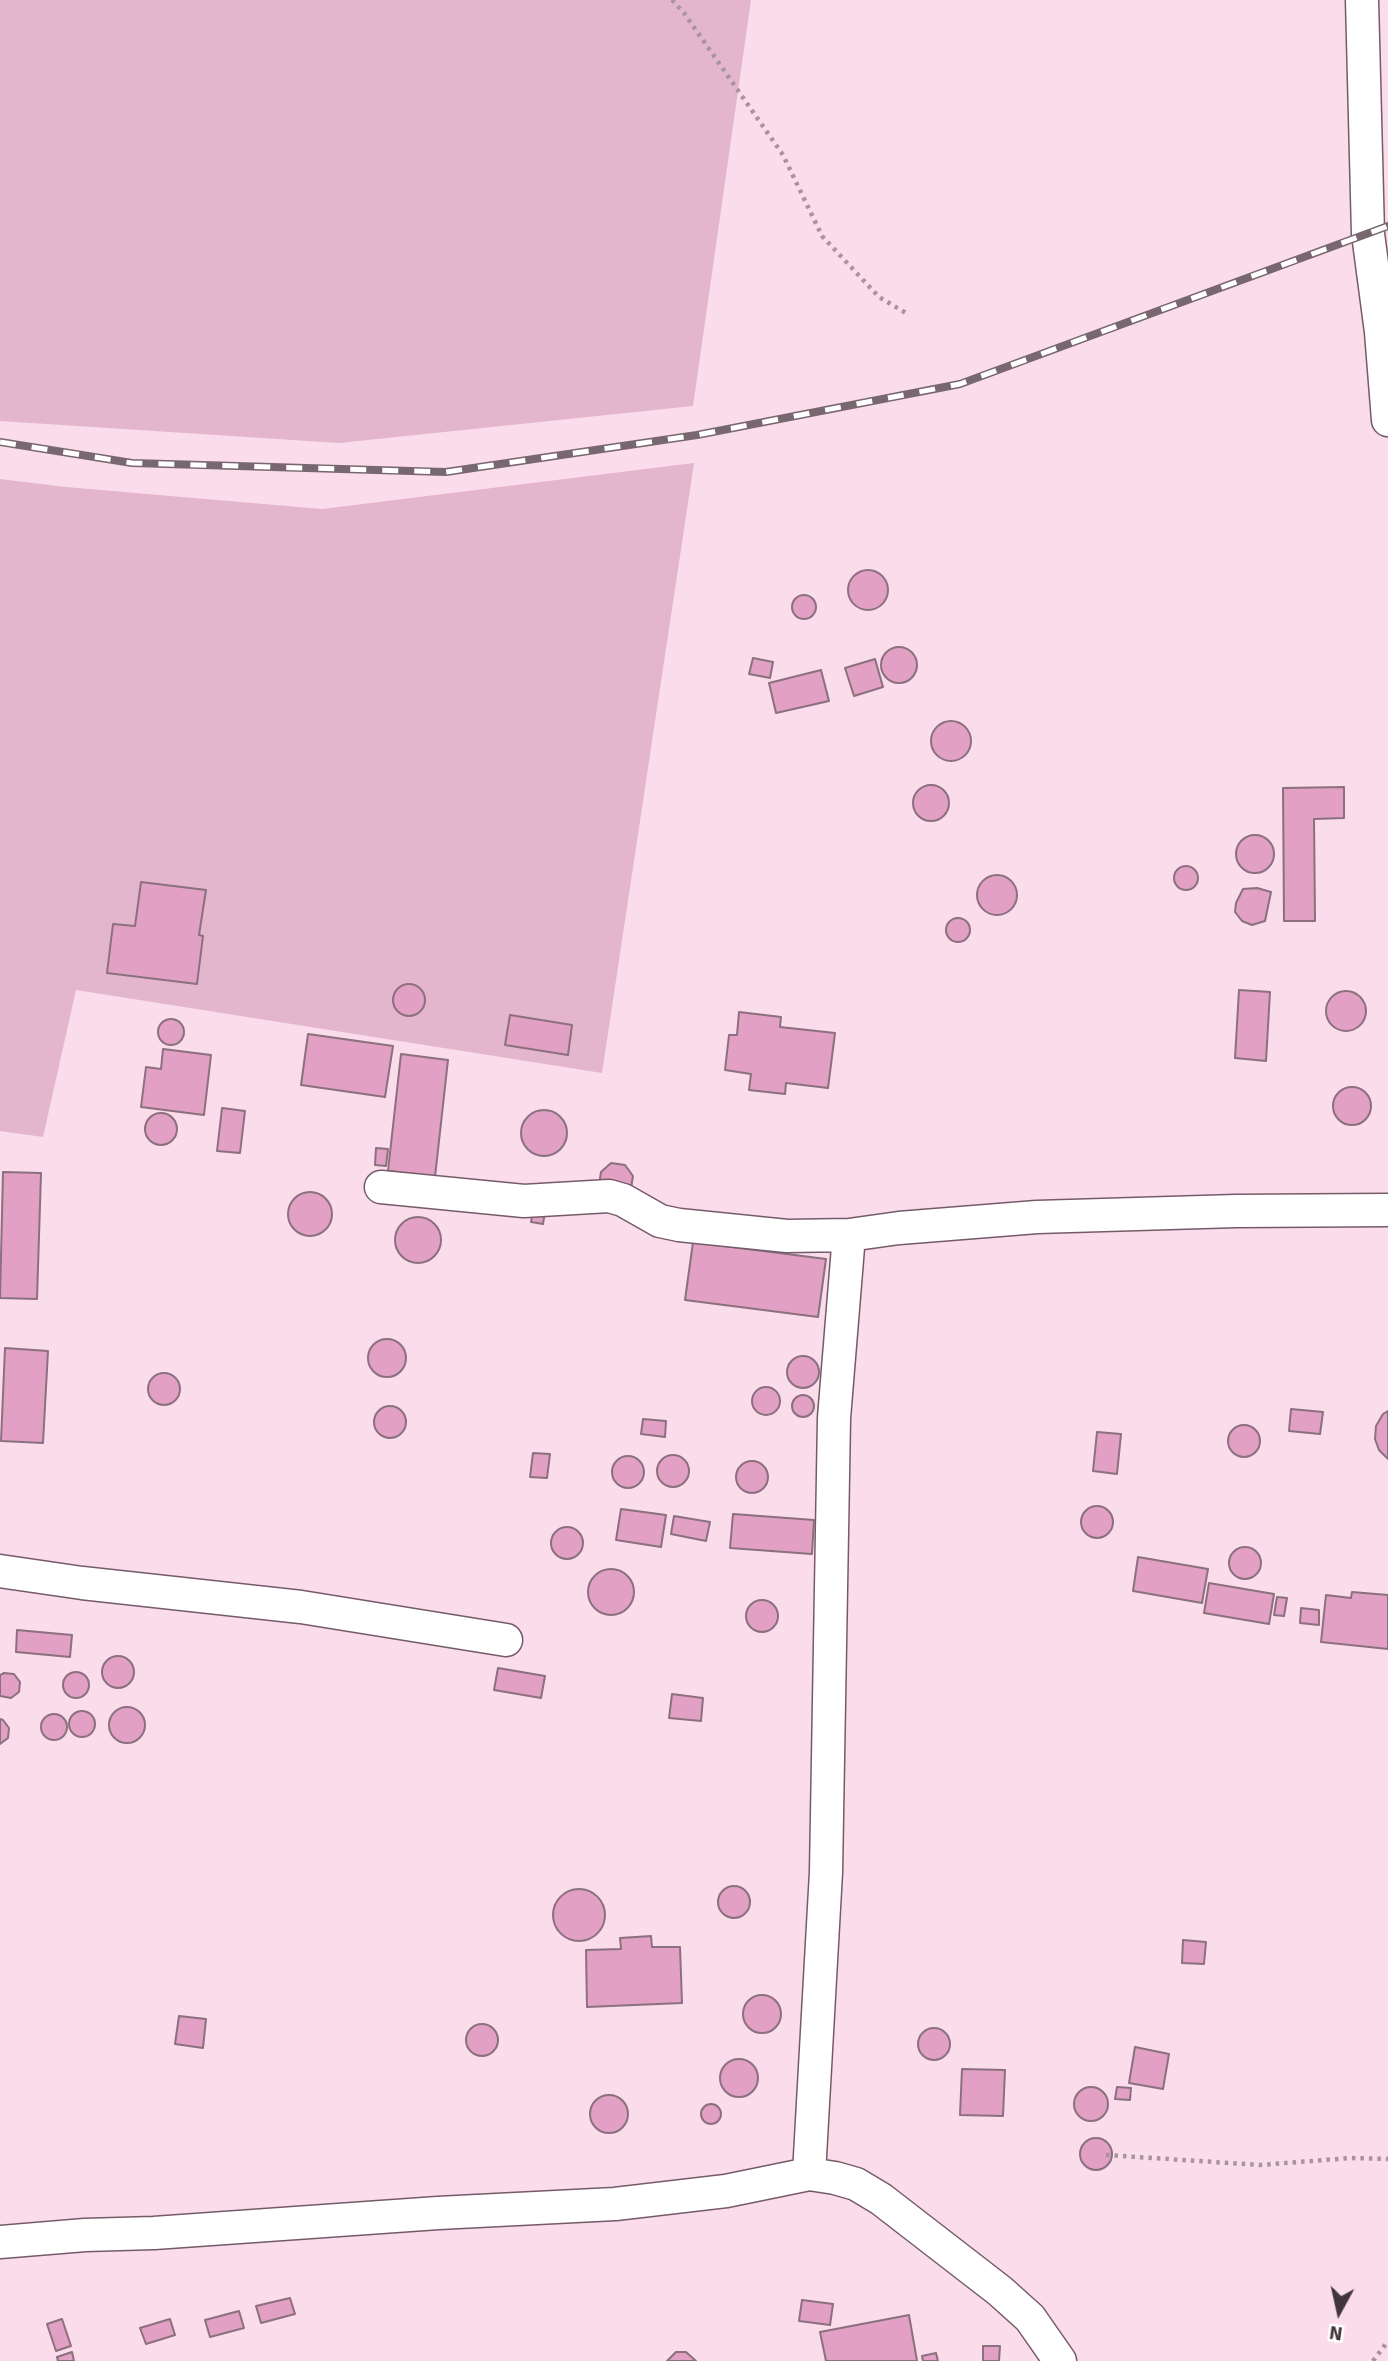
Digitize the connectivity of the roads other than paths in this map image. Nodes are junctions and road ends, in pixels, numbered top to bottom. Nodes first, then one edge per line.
1 (1362, 0) edge
2 (1388, 420) edge
3 (381, 1187) dead end
4 (1388, 1210) edge
5 (849, 1235) junction
6 (0, 1572) edge
7 (506, 1640) dead end
8 (809, 2174) junction
9 (0, 2242) edge
10 (1060, 2361) edge

1 - 2 street
3 - 5 street
4 - 5 street
5 - 8 street
6 - 7 street
8 - 9 street
8 - 10 street

